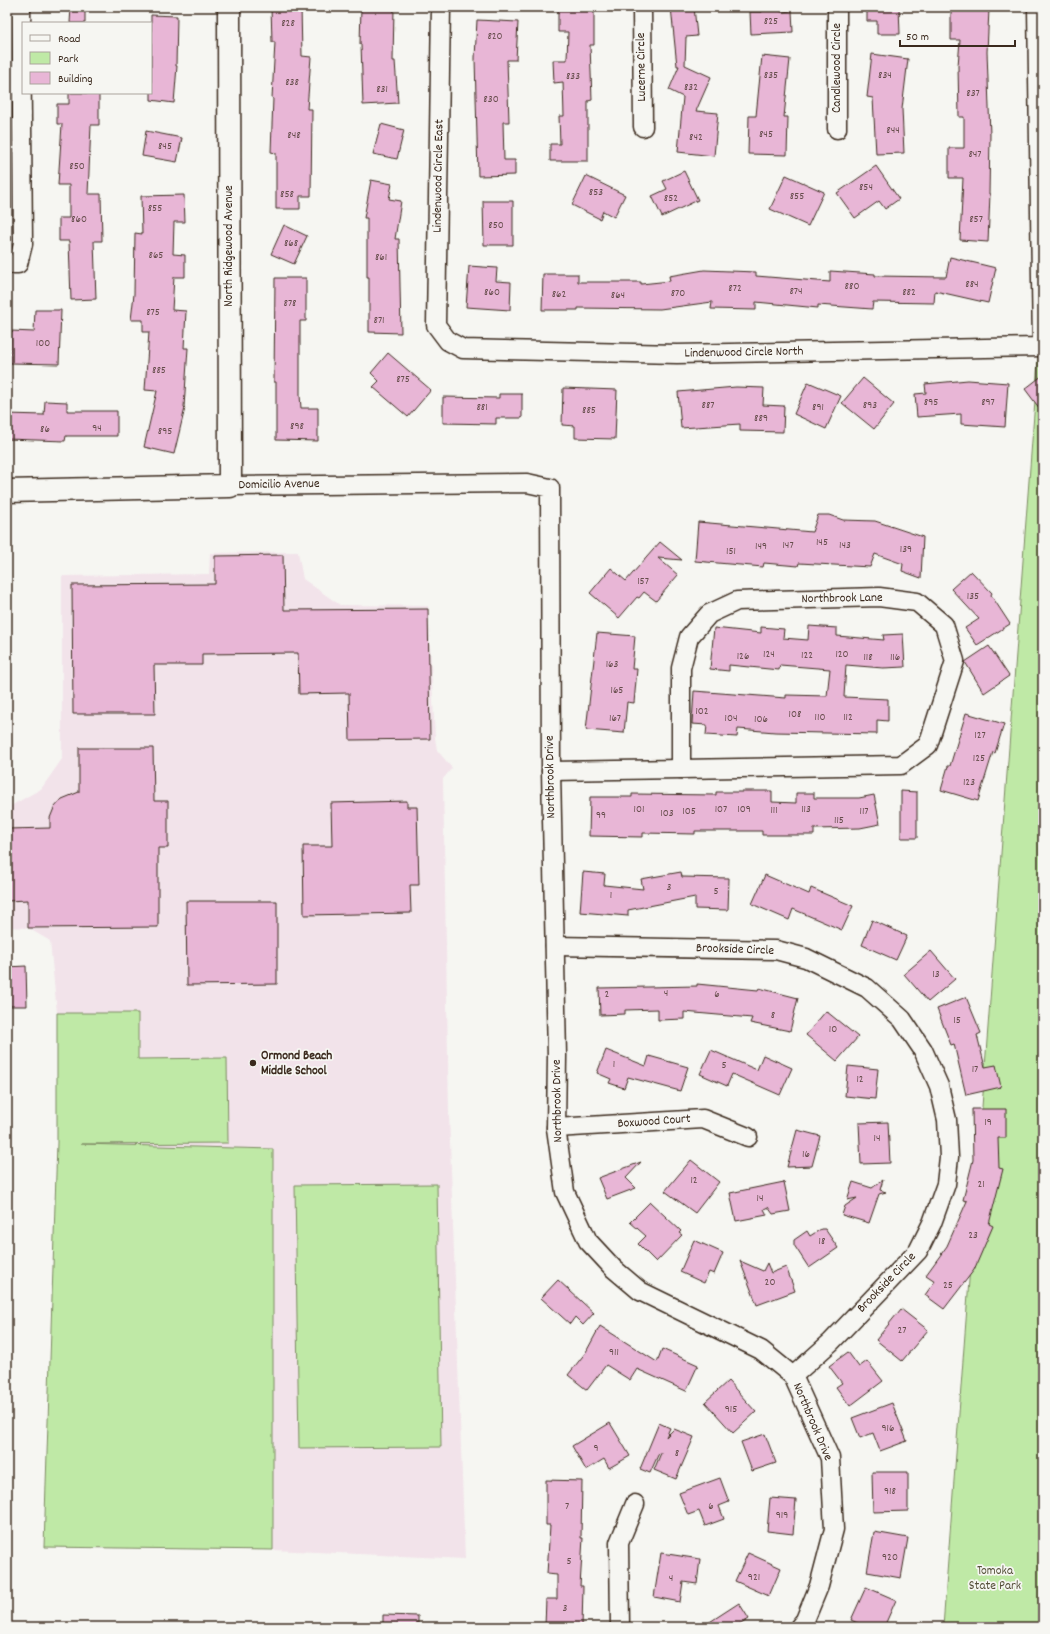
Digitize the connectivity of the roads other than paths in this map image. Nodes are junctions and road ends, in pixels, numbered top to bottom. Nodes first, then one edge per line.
1 (21, 7) edge
2 (229, 7) edge
3 (441, 7) edge
4 (642, 7) edge
5 (837, 7) edge
6 (1037, 7) edge
7 (643, 127) dead end
8 (837, 129) dead end
9 (13, 264) edge
10 (448, 341) joint
11 (1042, 347) edge
12 (230, 486) junction
13 (550, 488) joint
14 (7, 491) edge
15 (680, 769) junction
16 (551, 771) junction
17 (555, 946) junction
18 (556, 1128) junction
19 (748, 1137) dead end
20 (793, 1376) junction
21 (635, 1504) dead end
22 (620, 1627) edge
23 (799, 1627) edge

1 - 9 street
2 - 12 street, North Ridgewood Avenue
3 - 10 street, Lindenwood Circle East
4 - 7 street, Lucerne Circle
5 - 8 street, Candlewood Circle
6 - 11 street
10 - 11 street, Lindenwood Circle North
12 - 13 street, Domicilio Avenue
12 - 14 street, Domicilio Avenue
13 - 16 street, Northbrook Drive
15 - 15 street, Northbrook Lane
15 - 16 street, Northbrook Lane
16 - 17 street, Northbrook Drive
17 - 18 street, Northbrook Drive
17 - 20 street, Brookside Circle
18 - 19 street, Boxwood Court
18 - 20 street, Northbrook Drive
20 - 23 street, Northbrook Drive
21 - 22 street

